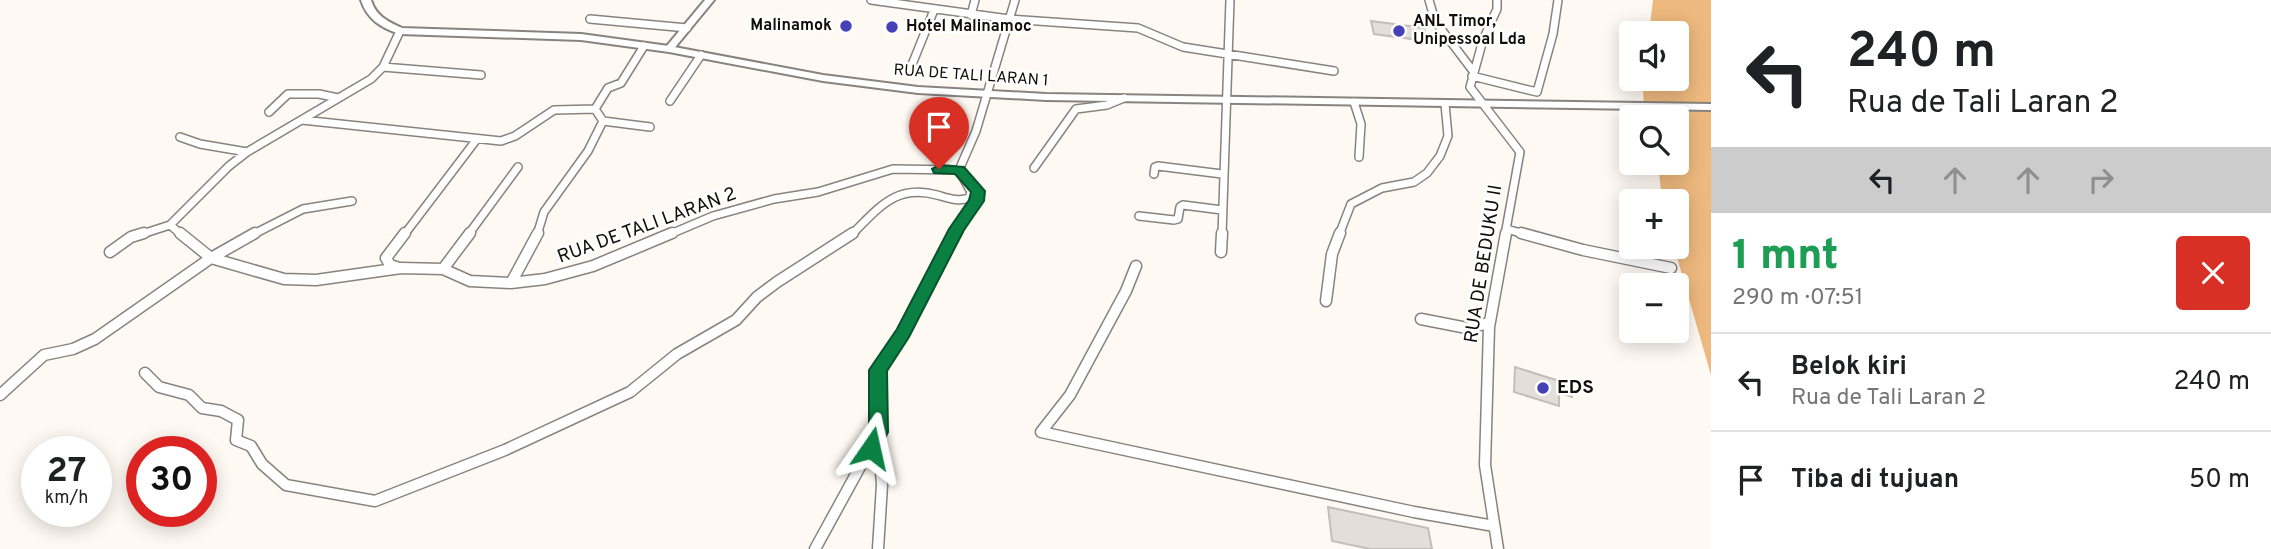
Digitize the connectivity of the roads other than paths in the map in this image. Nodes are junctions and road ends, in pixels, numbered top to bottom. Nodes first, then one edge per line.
1 (366, 0) edge
2 (710, 0) edge
3 (871, 0) edge
4 (935, 0) edge
5 (975, 0) edge
6 (1015, 0) edge
7 (1230, 0) edge
8 (1429, 0) edge
9 (1497, 0) edge
10 (1558, 0) edge
11 (933, 10) junction
12 (971, 15) junction
13 (590, 19) dead end
14 (1009, 19) junction
15 (687, 28) junction
16 (400, 32) junction
17 (644, 46) junction
18 (669, 49) junction
19 (1229, 52) junction
20 (701, 55) junction
21 (383, 67) junction
22 (911, 67) dead end
23 (1334, 71) dead end
24 (1473, 74) junction
25 (481, 75) dead end
26 (986, 94) junction
27 (338, 98) junction
28 (1124, 98) junction
29 (1226, 99) junction
30 (670, 100) dead end
31 (1354, 102) junction
32 (1446, 104) junction
33 (1486, 104) junction
34 (1711, 107) edge
35 (595, 109) junction
36 (269, 112) dead end
37 (302, 120) junction
38 (603, 121) junction
39 (650, 127) dead end
40 (180, 137) dead end
41 (477, 139) junction
42 (247, 152) junction
43 (1359, 157) dead end
44 (518, 167) dead end
45 (1034, 168) dead end
46 (959, 170) junction
47 (1154, 174) dead end
48 (1223, 174) junction
49 (352, 201) dead end
50 (1222, 210) junction
51 (1139, 216) dead end
52 (170, 225) junction
53 (1507, 229) junction
54 (110, 252) dead end
55 (1221, 252) dead end
56 (211, 258) junction
57 (1136, 266) dead end
58 (401, 268) junction
59 (1671, 268) dead end
60 (443, 269) junction
61 (511, 283) junction
62 (1326, 301) dead end
63 (1420, 319) dead end
64 (1489, 323) junction
65 (145, 373) dead end
66 (0, 395) edge
67 (878, 432) junction
68 (1494, 526) junction
69 (815, 549) edge
70 (878, 549) edge
71 (1498, 549) edge

1 - 16 main road
2 - 15 street
3 - 11 street
4 - 11 street
5 - 12 street
6 - 14 street
7 - 19 street
8 - 24 street
9 - 24 street
10 - 24 street
11 - 12 street
11 - 22 street
12 - 14 street
13 - 15 street
14 - 19 street
14 - 26 street
15 - 18 street
16 - 17 main road, RUA DE TALI LARAN 1
16 - 21 street
17 - 18 main road, RUA DE TALI LARAN 1
17 - 35 street
18 - 20 main road, RUA DE TALI LARAN 1
19 - 23 street
19 - 29 street
20 - 26 main road, RUA DE TALI LARAN 1
20 - 30 street
21 - 25 street
21 - 27 street
24 - 33 street
26 - 28 main road, RUA DE TALI LARAN 1
26 - 46 street
27 - 36 street
27 - 37 street
28 - 29 main road, RUA DE TALI LARAN 1
28 - 45 street
29 - 31 main road, RUA DE TALI LARAN 1
29 - 48 street
31 - 32 main road, RUA DE TALI LARAN 1
31 - 43 street
32 - 33 main road, RUA DE TALI LARAN 1
32 - 62 street
33 - 34 main road, RUA DE TALI LARAN 1
33 - 53 street, RUA DE BEDUKU II
35 - 38 street
35 - 41 street
37 - 41 street
37 - 42 street
38 - 39 street
38 - 61 street
40 - 42 street
41 - 58 street
42 - 52 street
44 - 60 street
46 - 61 street, RUA DE TALI LARAN 2
46 - 65 street
46 - 67 street
47 - 48 street
48 - 50 street
49 - 56 street
50 - 51 street
50 - 55 street
52 - 54 street
52 - 56 street, RUA DE TALI LARAN 2
53 - 59 street
53 - 64 street, RUA DE BEDUKU II
56 - 58 street, RUA DE TALI LARAN 2
56 - 66 street
57 - 68 street
58 - 60 street, RUA DE TALI LARAN 2
60 - 61 street, RUA DE TALI LARAN 2
63 - 64 street
64 - 68 street, RUA DE BEDUKU II
67 - 69 street
67 - 70 street
68 - 71 street, RUA DE BEDUKU II

